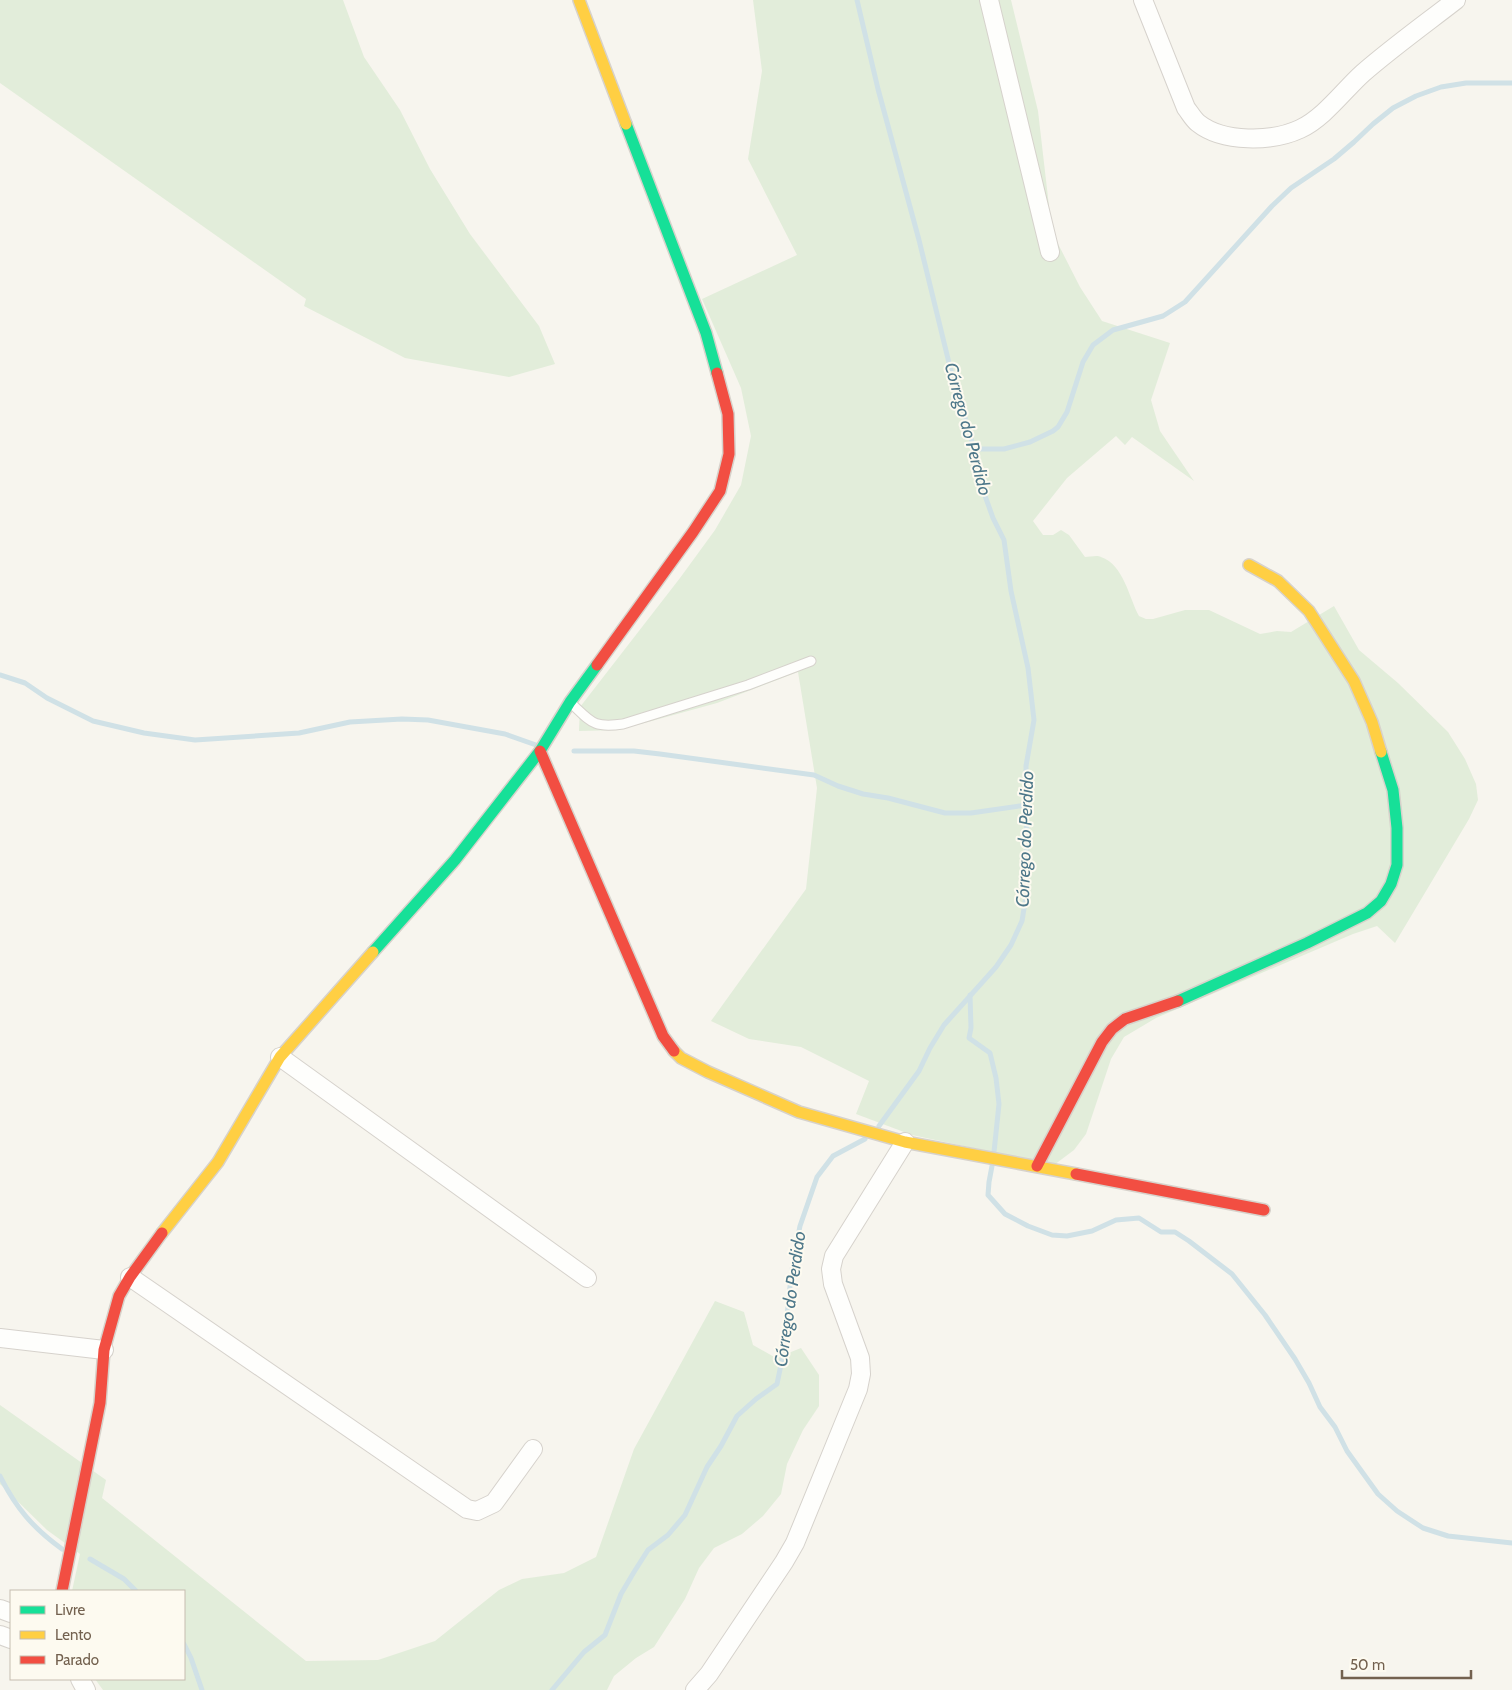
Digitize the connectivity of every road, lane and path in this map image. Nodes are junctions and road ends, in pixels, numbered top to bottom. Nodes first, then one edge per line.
1 (579, 0) edge
2 (989, 0) edge
3 (1143, 0) edge
4 (1456, 0) edge
5 (1050, 252) dead end
6 (1249, 566) dead end
7 (810, 661) dead end
8 (570, 702) junction
9 (540, 751) junction
10 (280, 1057) junction
11 (904, 1142) junction
12 (1037, 1166) junction
13 (1264, 1210) dead end
14 (130, 1277) junction
15 (587, 1278) dead end
16 (0, 1338) edge
17 (104, 1350) junction
18 (533, 1449) dead end
19 (62, 1590) edge
20 (696, 1690) edge

1 - 8 street
2 - 5 street
3 - 4 street
6 - 12 street
7 - 8 lane
8 - 9 street
9 - 10 street
9 - 11 street
10 - 14 street
10 - 15 street
11 - 12 street
11 - 20 street
12 - 13 street
14 - 17 street
14 - 18 street
16 - 17 street
17 - 19 street

